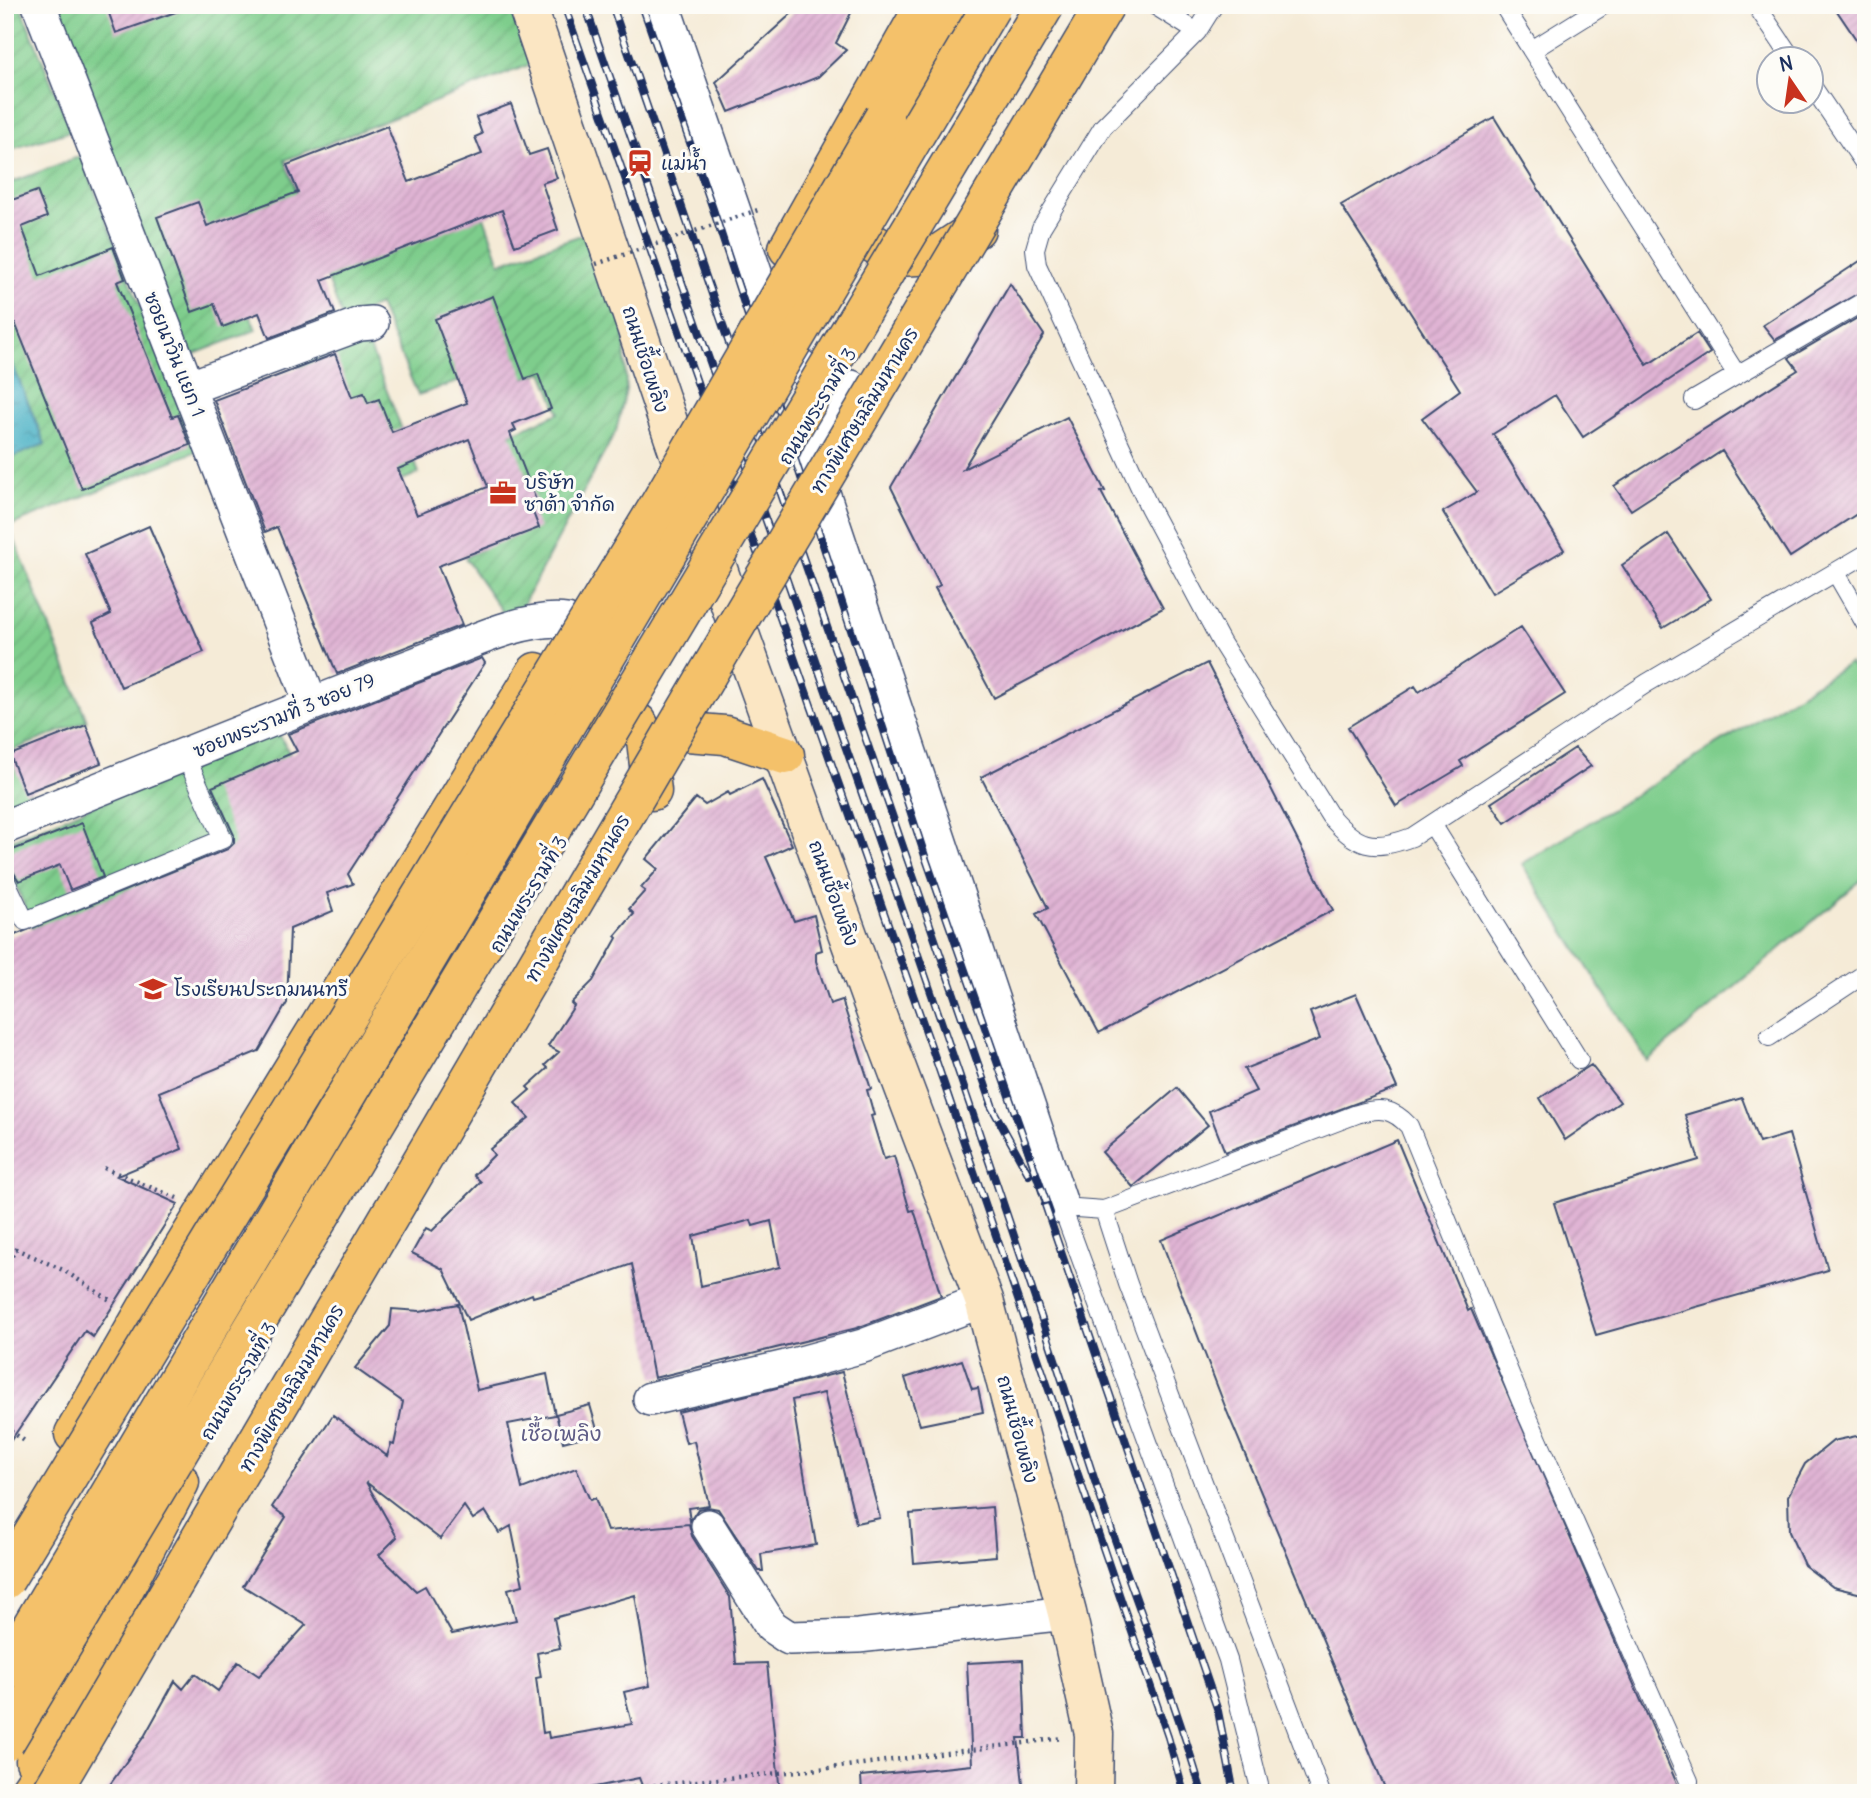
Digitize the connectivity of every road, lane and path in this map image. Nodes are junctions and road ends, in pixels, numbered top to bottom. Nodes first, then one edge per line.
1 (39, 5) edge
2 (527, 5) edge
3 (663, 5) edge
4 (930, 5) edge
5 (992, 5) edge
6 (1001, 5) edge
7 (1045, 5) edge
8 (1054, 5) edge
9 (1105, 5) edge
10 (1124, 5) edge
11 (1154, 5) edge
12 (1214, 5) edge
13 (1503, 5) edge
14 (1604, 5) edge
15 (1756, 5) edge
16 (1197, 32) junction
17 (1784, 46) edge
18 (1532, 50) junction
19 (1826, 108) edge
20 (833, 164) junction
21 (1866, 166) edge
22 (758, 210) dead end
23 (989, 220) junction
24 (596, 264) dead end
25 (762, 296) junction
26 (1866, 300) edge
27 (372, 323) dead end
28 (900, 375) junction
29 (1737, 375) junction
30 (851, 387) junction
31 (188, 388) junction
32 (1694, 400) dead end
33 (676, 448) junction
34 (826, 505) junction
35 (1866, 554) edge
36 (1836, 573) junction
37 (568, 621) junction
38 (1866, 625) edge
39 (742, 640) junction
40 (311, 703) junction
41 (687, 732) junction
42 (185, 755) junction
43 (785, 755) junction
44 (480, 761) junction
45 (652, 791) junction
46 (1432, 824) junction
47 (5, 827) edge
48 (5, 879) edge
49 (1866, 973) edge
50 (1769, 1037) dead end
51 (1579, 1060) dead end
52 (103, 1168) dead end
53 (187, 1202) dead end
54 (1062, 1207) junction
55 (1104, 1210) junction
56 (5, 1268) edge
57 (984, 1300) junction
58 (118, 1306) dead end
59 (650, 1399) dead end
60 (5, 1427) edge
61 (26, 1442) dead end
62 (708, 1526) dead end
63 (5, 1577) edge
64 (1067, 1613) junction
65 (5, 1637) edge
66 (5, 1671) edge
67 (1094, 1734) junction
68 (5, 1742) edge
69 (1689, 1781) dead end
70 (19, 1793) edge
71 (28, 1793) edge
72 (51, 1793) edge
73 (577, 1793) edge
74 (1093, 1793) edge
75 (1261, 1793) edge
76 (1321, 1793) edge

1 - 31 street, ซอยนาวิน แยก 1
2 - 33 street, ถนนเชื้อเพลิง
3 - 25 street
4 - 20 main road
4 - 63 main road, bridge
5 - 66 main road, bridge
6 - 65 main road
7 - 68 main road, ถนนพระรามที่ 3, bridge
8 - 70 main road, ถนนพระรามที่ 3
9 - 72 main road, ทางพิเศษเฉลิมมหานคร, bridge
10 - 23 main road
11 - 16 lane
12 - 16 lane
13 - 18 lane
14 - 18 lane
15 - 17 lane
16 - 46 lane
18 - 29 lane
19 - 21 lane
20 - 23 main road
20 - 25 main road
22 - 24 path, bridge
23 - 28 main road
25 - 30 street
26 - 29 lane
27 - 31 street
28 - 30 street
28 - 34 main road
29 - 32 lane
30 - 34 street
31 - 40 street, ซอยนาวิน แยก 1
33 - 37 main road
33 - 39 street, ถนนเชื้อเพลิง
34 - 54 street
35 - 36 lane
36 - 38 lane
36 - 46 lane
37 - 40 street, ซอยพระรามที่ 3 ซอย 79
37 - 44 main road
39 - 41 main road
39 - 43 street, ถนนเชื้อเพลิง
40 - 42 street, ซอยพระรามที่ 3 ซอย 79
41 - 43 main road
41 - 45 main road
42 - 47 street, ซอยพระรามที่ 3 ซอย 79
42 - 48 lane
43 - 57 street, ถนนเชื้อเพลิง
44 - 45 main road
44 - 63 main road
45 - 71 main road
46 - 51 lane
49 - 50 lane
52 - 53 path
54 - 55 lane
54 - 75 lane
55 - 69 lane
55 - 76 lane
56 - 58 path
57 - 59 street
57 - 64 street, ถนนเชื้อเพลิง
60 - 61 path
62 - 64 street
64 - 67 street, ถนนเชื้อเพลิง
67 - 73 path
67 - 74 street, ถนนเชื้อเพลิง

